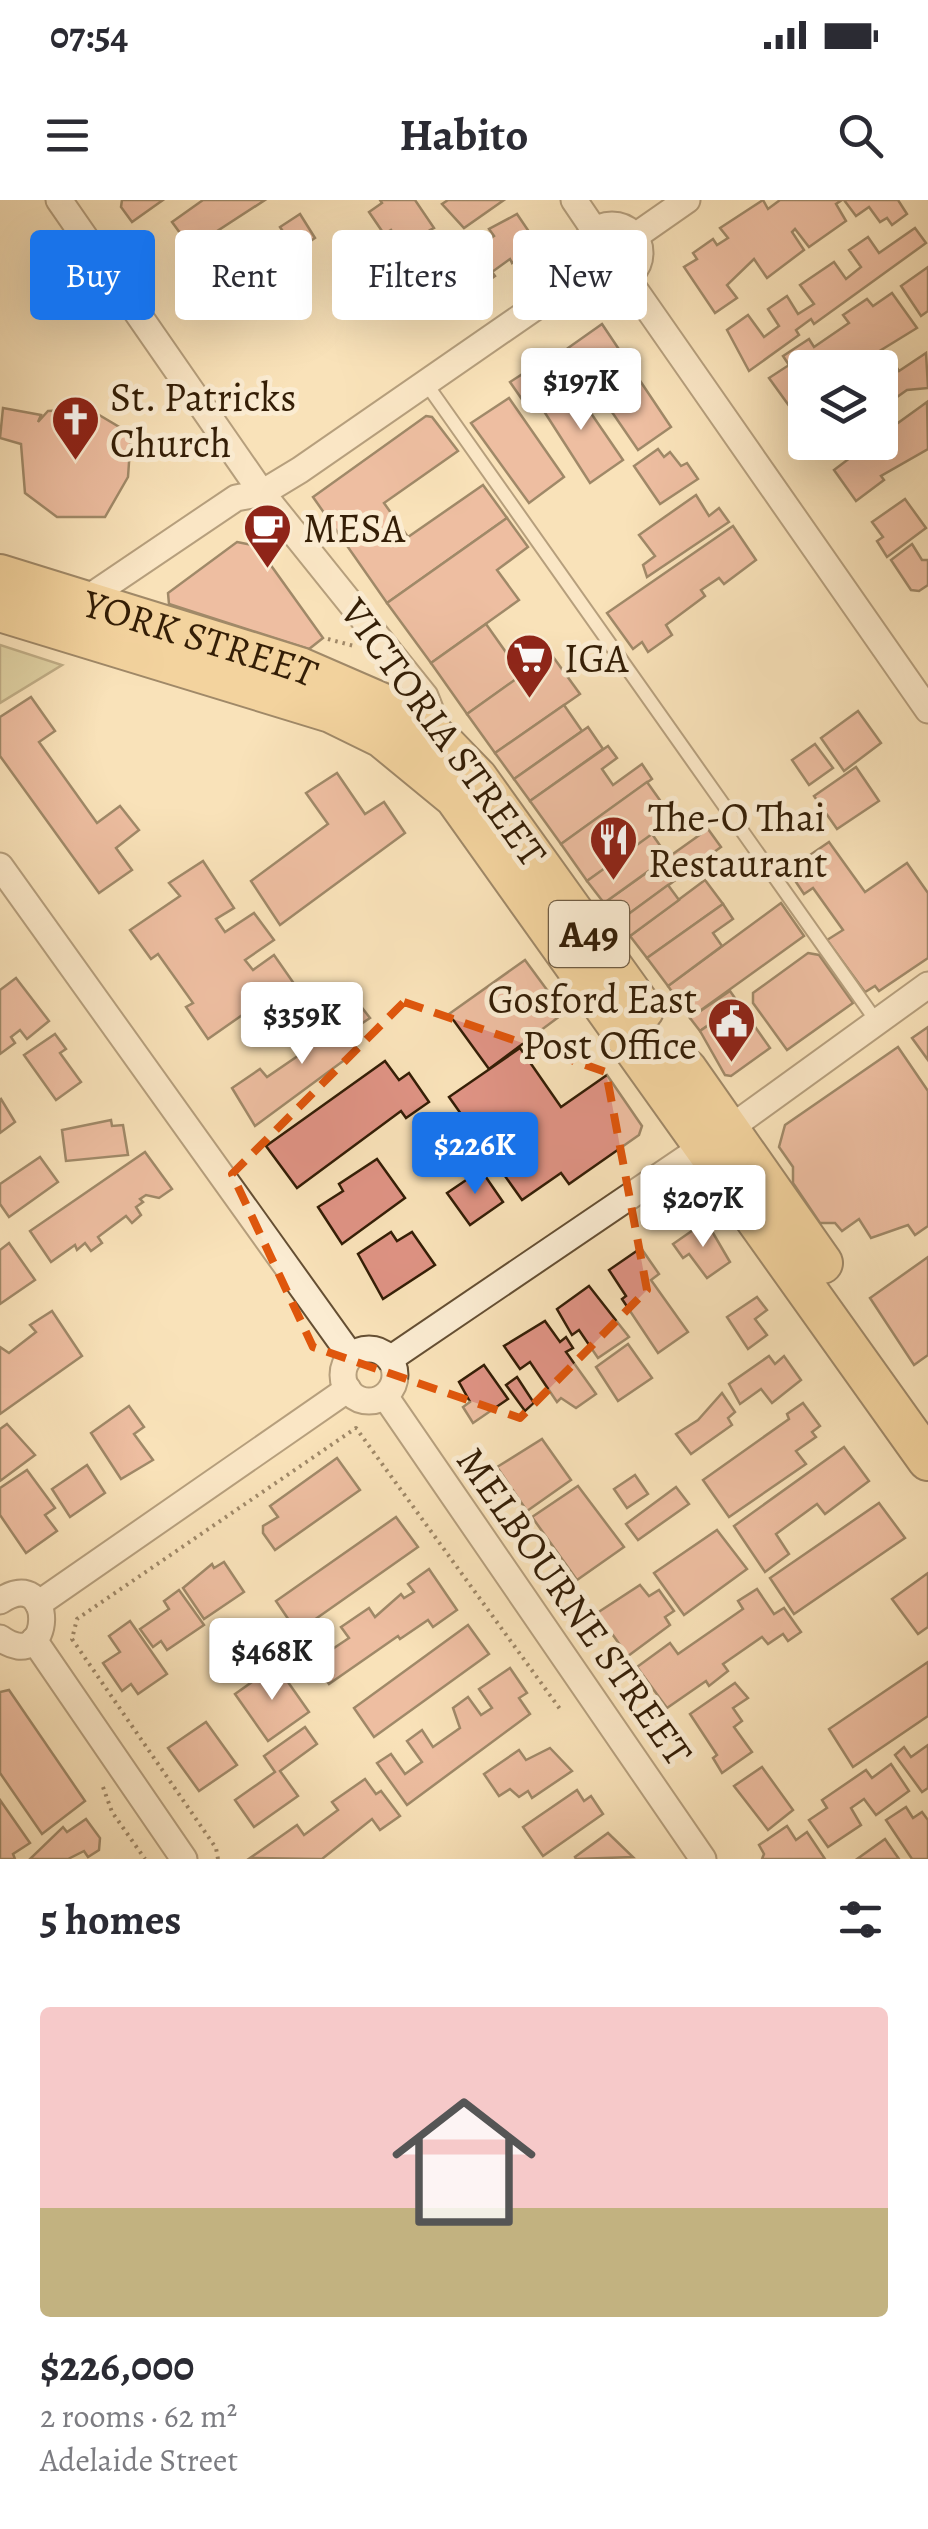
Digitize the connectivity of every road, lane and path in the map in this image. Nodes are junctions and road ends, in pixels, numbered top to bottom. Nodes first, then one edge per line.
1 (59, 200) edge
2 (574, 200) edge
3 (687, 200) edge
4 (594, 230) edge
5 (644, 230) edge
6 (647, 307) edge
7 (516, 320) edge
8 (425, 382) junction
9 (262, 493) junction
10 (0, 575) edge
11 (85, 600) junction
12 (0, 611) edge
13 (928, 710) edge
14 (432, 754) junction
15 (0, 866) edge
16 (928, 985) edge
17 (877, 1022) junction
18 (716, 1137) junction
19 (352, 1356) junction
20 (390, 1359) junction
21 (348, 1390) junction
22 (385, 1396) junction
23 (928, 1415) edge
24 (928, 1460) edge
25 (0, 1602) edge
26 (38, 1604) junction
27 (0, 1638) edge
28 (34, 1640) junction
29 (560, 1709) dead end
30 (100, 1779) dead end
31 (145, 1859) edge
32 (184, 1859) edge
33 (218, 1859) edge
34 (704, 1859) edge

1 - 9 street, VICTORIA STREET
2 - 4 street
3 - 5 street
6 - 13 street
7 - 8 street
8 - 9 street
8 - 17 lane
9 - 11 street
9 - 14 street, VICTORIA STREET
10 - 11 highway, YORK STREET / A49
11 - 14 highway, YORK STREET / A49
12 - 14 highway, YORK STREET / A49
14 - 18 highway, VICTORIA STREET / A49
15 - 19 street
16 - 17 street
17 - 18 street
18 - 20 street
18 - 23 highway, VICTORIA STREET / A49
18 - 24 highway, VICTORIA STREET / A49
19 - 20 street
19 - 21 street
20 - 22 street
21 - 22 street
21 - 26 street
22 - 34 street, MELBOURNE STREET
25 - 26 street
26 - 28 street
27 - 28 street
28 - 32 street
29 - 33 path
30 - 31 path

